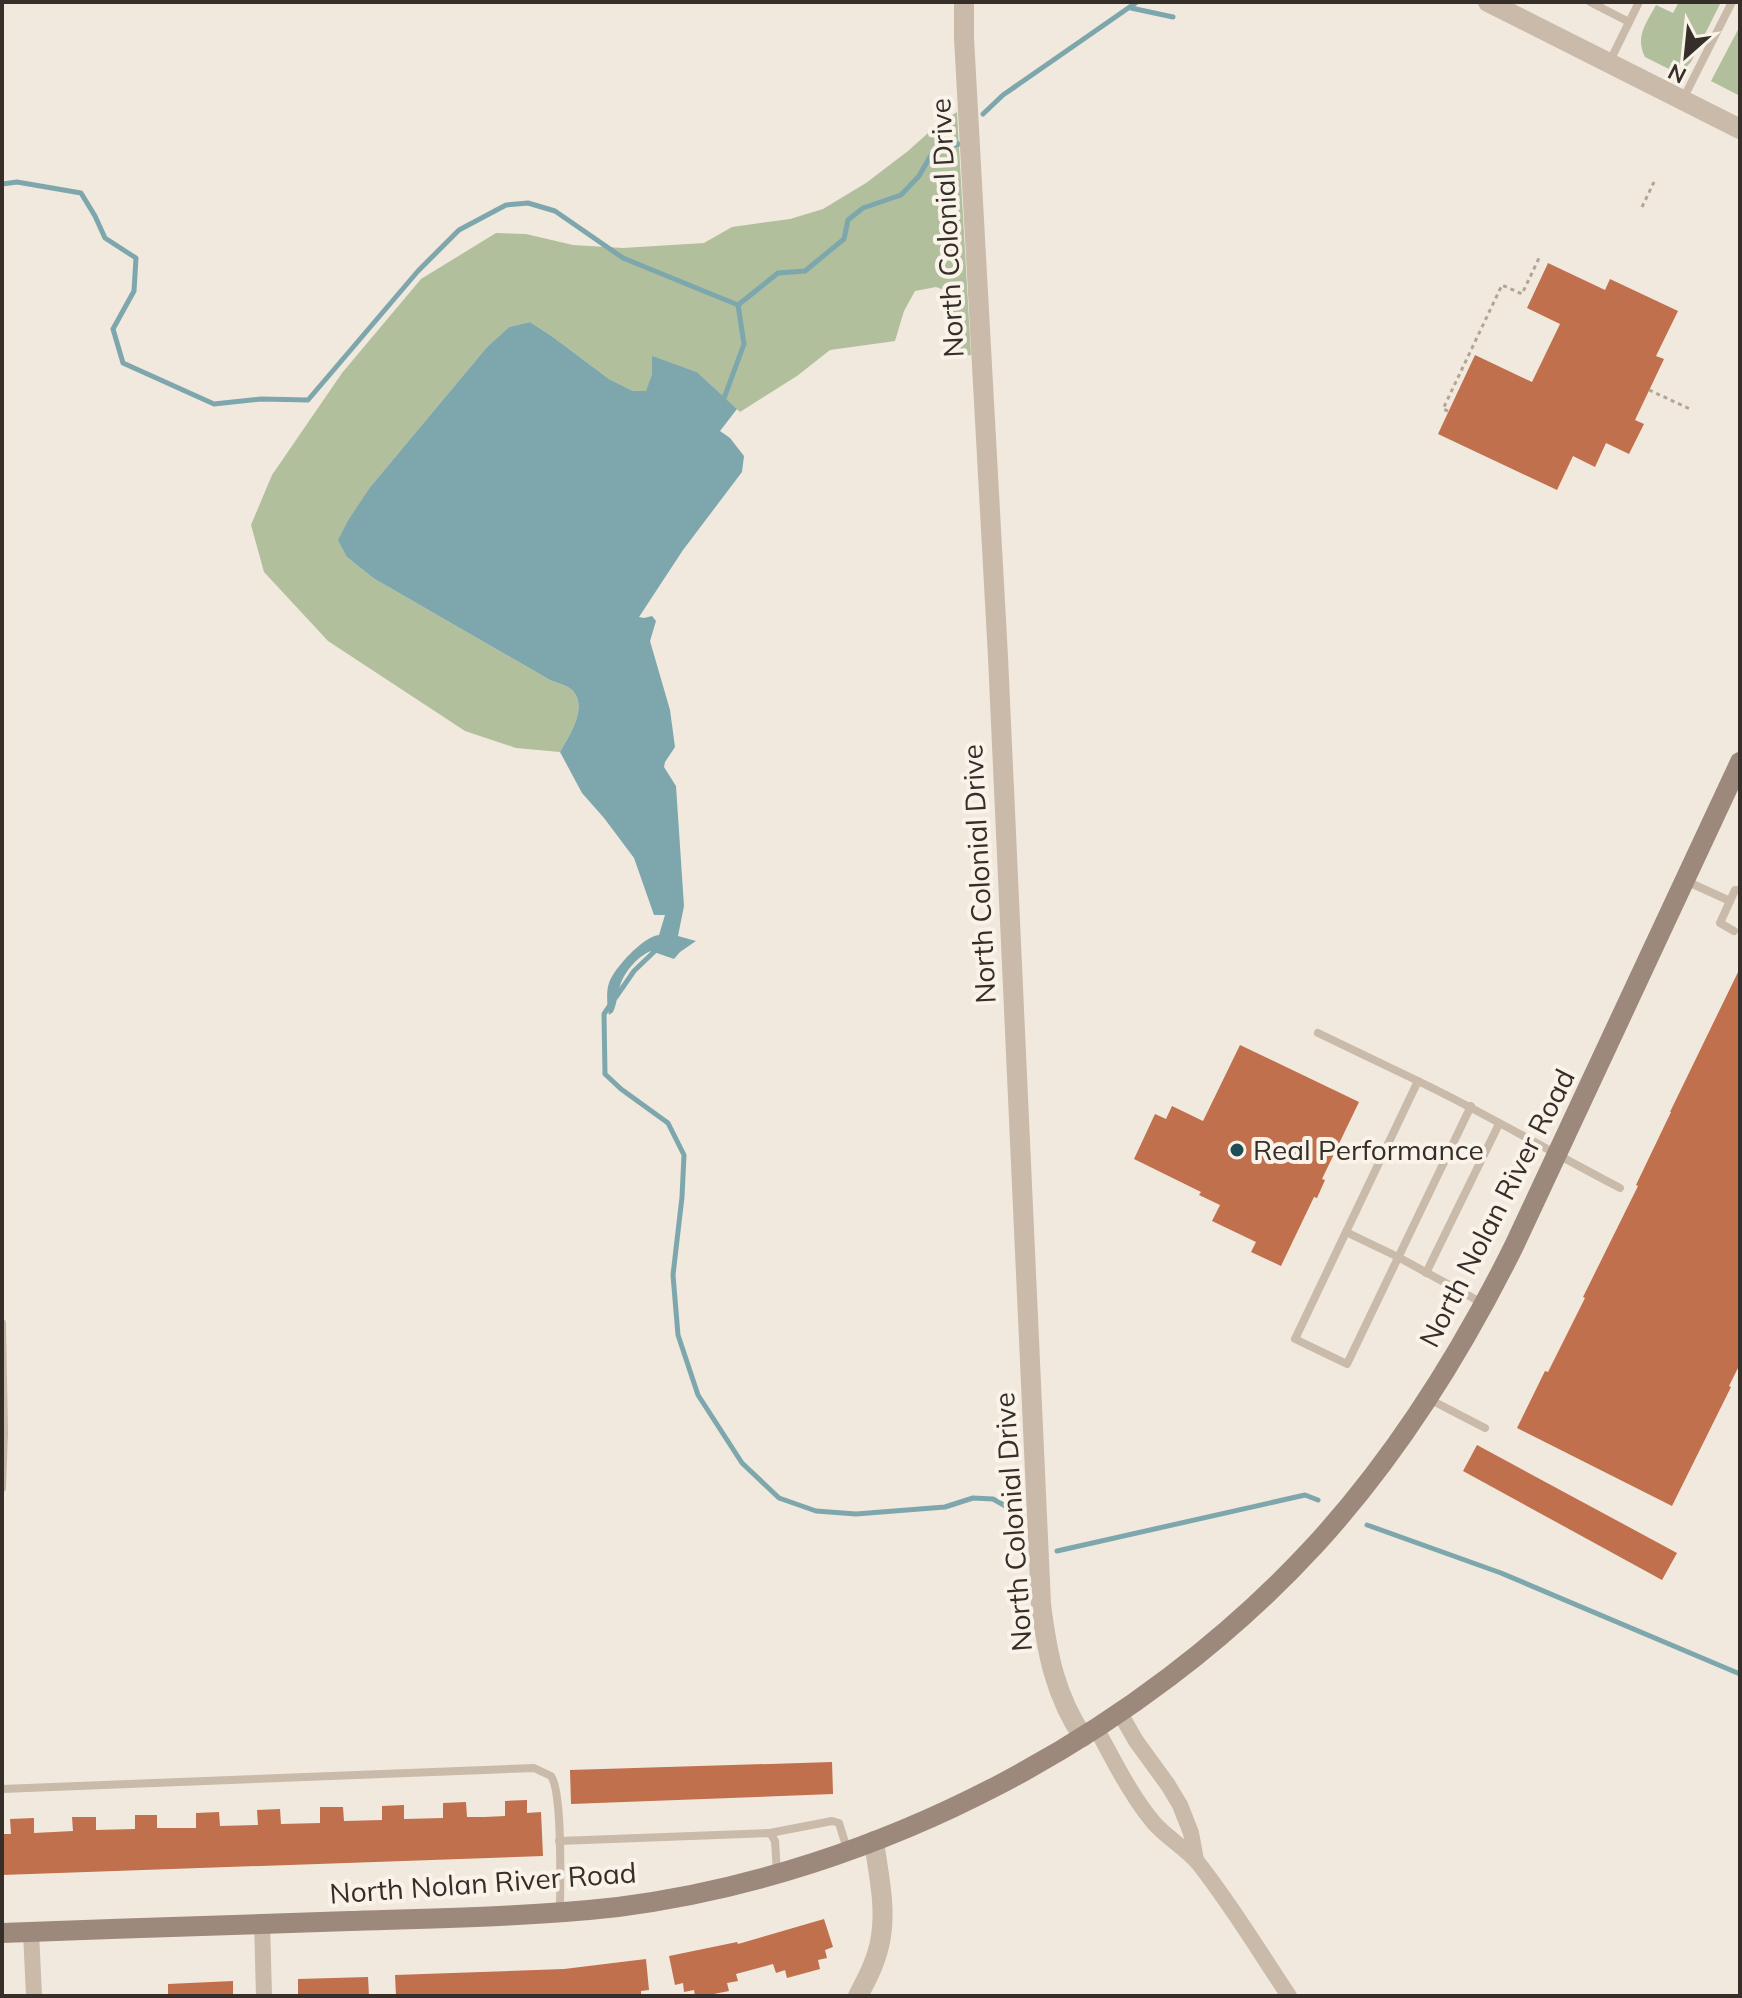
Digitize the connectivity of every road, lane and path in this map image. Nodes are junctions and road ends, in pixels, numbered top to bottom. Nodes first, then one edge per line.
1 (964, 2) edge
2 (1488, 2) edge
3 (1590, 2) edge
4 (1639, 2) edge
5 (1732, 2) edge
6 (1629, 22) junction
7 (1609, 63) junction
8 (1683, 100) junction
9 (1740, 129) edge
10 (1654, 182) dead end
11 (1643, 190) dead end
12 (1649, 193) junction
13 (1642, 207) dead end
14 (1540, 256) dead end
15 (1649, 390) dead end
16 (1690, 409) dead end
17 (1448, 411) dead end
18 (1740, 762) edge
19 (1685, 880) junction
20 (1740, 890) edge
21 (1730, 901) junction
22 (1734, 931) dead end
23 (1318, 1033) dead end
24 (1418, 1081) junction
25 (1471, 1106) junction
26 (1499, 1124) junction
27 (1557, 1154) junction
28 (1617, 1186) dead end
29 (1346, 1232) junction
30 (1398, 1257) junction
31 (1426, 1273) junction
32 (1485, 1304) junction
33 (2, 1323) edge
34 (1428, 1398) junction
35 (1485, 1428) dead end
36 (2, 1488) edge
37 (1120, 1713) junction
38 (1090, 1732) junction
39 (2, 1789) edge
40 (770, 1833) junction
41 (559, 1841) junction
42 (874, 1841) junction
43 (847, 1850) junction
44 (1196, 1860) junction
45 (777, 1873) junction
46 (560, 1912) junction
47 (262, 1923) junction
48 (31, 1932) junction
49 (2, 1933) edge
50 (34, 1996) edge
51 (264, 1996) edge
52 (858, 1996) edge
53 (1289, 1996) edge

1 - 38 street, North Colonial Drive
2 - 7 street
3 - 6 lane
4 - 6 lane
5 - 8 lane
6 - 7 lane
7 - 8 street
8 - 9 street
10 - 12 path
11 - 12 path
12 - 13 path
14 - 17 path
15 - 16 path
18 - 19 main road, North Nolan River Road
19 - 21 lane
19 - 27 main road, North Nolan River Road
20 - 21 lane
21 - 22 lane
23 - 24 lane
24 - 25 lane
24 - 29 lane
25 - 26 lane
25 - 30 lane
26 - 27 lane
26 - 31 lane
27 - 28 lane
27 - 32 main road, North Nolan River Road
29 - 30 lane
29 - 30 lane
30 - 31 lane
31 - 32 lane
32 - 34 main road, North Nolan River Road
33 - 36 lane
34 - 35 lane
34 - 37 main road, North Nolan River Road
37 - 38 main road, North Nolan River Road
37 - 44 street
38 - 42 main road, North Nolan River Road
38 - 44 street
39 - 41 lane
40 - 41 lane
40 - 43 lane
40 - 45 lane
41 - 46 lane
42 - 43 main road, North Nolan River Road
42 - 52 street
43 - 45 main road, North Nolan River Road
44 - 53 street
45 - 46 main road, North Nolan River Road
46 - 47 main road, North Nolan River Road
47 - 48 main road, North Nolan River Road
47 - 51 street
48 - 49 main road, North Nolan River Road
48 - 50 street

